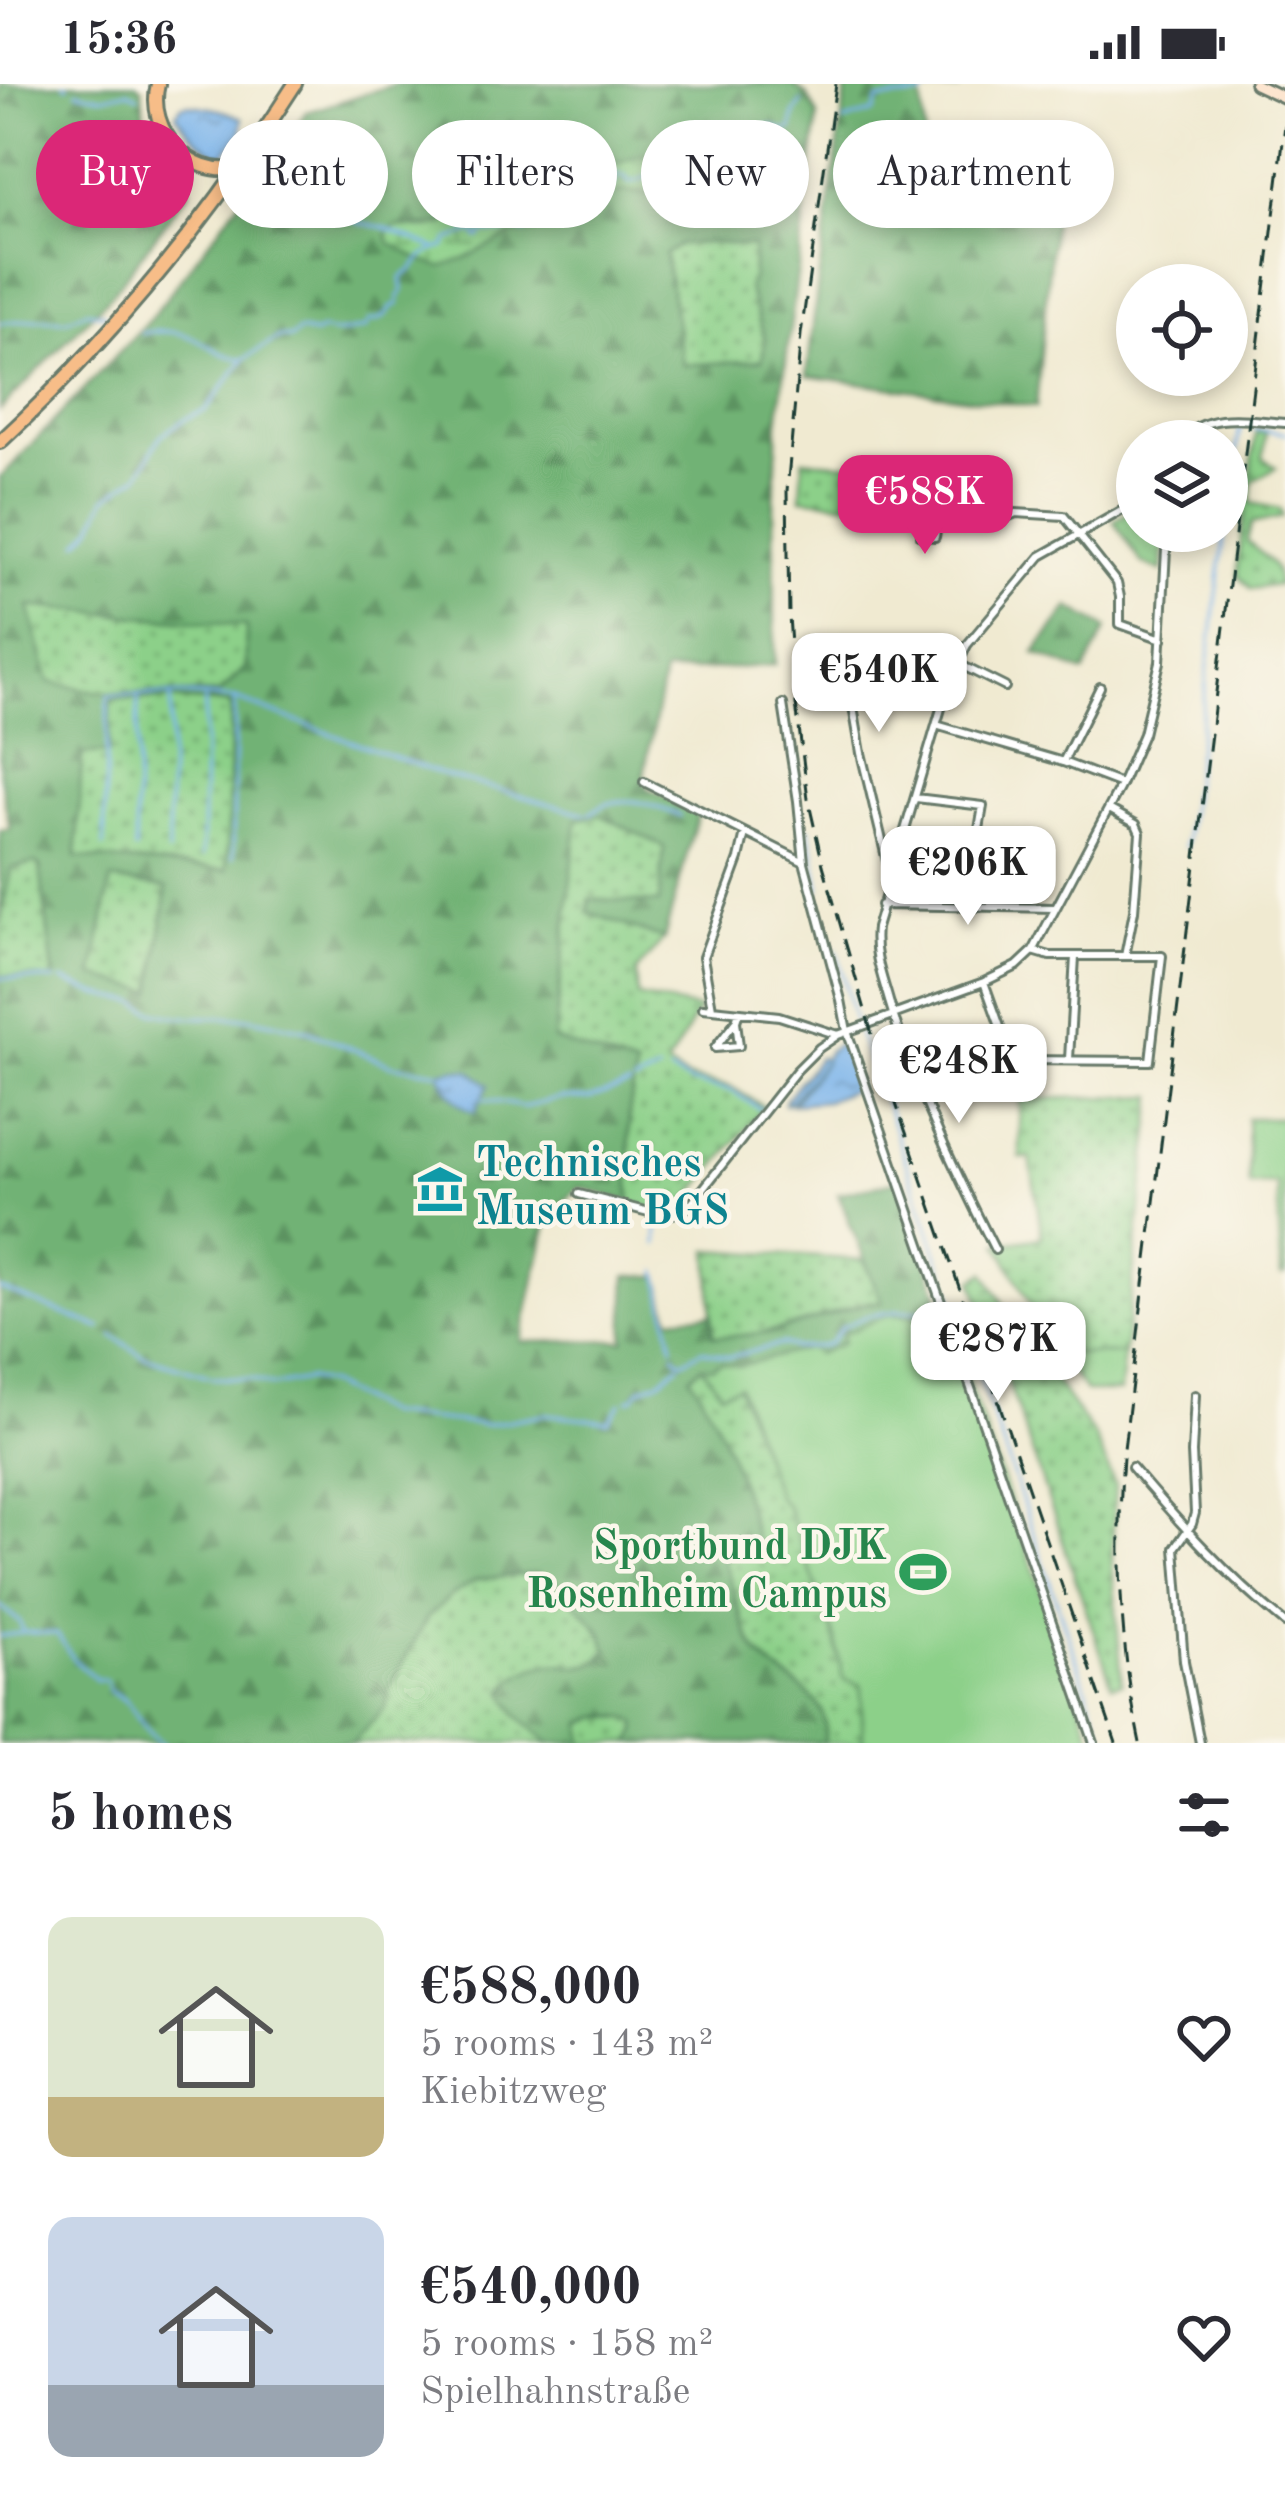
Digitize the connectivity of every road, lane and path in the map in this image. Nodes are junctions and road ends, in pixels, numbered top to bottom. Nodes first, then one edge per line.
1 (158, 84) edge
2 (295, 84) edge
3 (1256, 84) edge
4 (1285, 98) edge
5 (271, 120) edge
6 (205, 169) junction
7 (218, 171) edge
8 (218, 195) edge
9 (213, 202) junction
10 (1212, 420) edge
11 (1285, 423) edge
12 (0, 442) edge
13 (893, 508) dead end
14 (923, 514) junction
15 (1116, 514) edge
16 (939, 515) junction
17 (1077, 535) junction
18 (1166, 552) edge
19 (1162, 639) junction
20 (956, 666) junction
21 (1100, 686) dead end
22 (1005, 687) dead end
23 (783, 704) dead end
24 (936, 725) junction
25 (1064, 762) junction
26 (644, 782) dead end
27 (1121, 784) junction
28 (916, 798) junction
29 (1108, 808) junction
30 (745, 832) junction
31 (805, 862) junction
32 (891, 878) junction
33 (881, 905) junction
34 (966, 907) junction
35 (1055, 908) junction
36 (1033, 951) junction
37 (1075, 956) junction
38 (1125, 956) junction
39 (984, 982) junction
40 (739, 1012) junction
41 (893, 1014) junction
42 (736, 1022) junction
43 (842, 1033) junction
44 (1069, 1059) junction
45 (579, 1194) dead end
46 (995, 1250) dead end
47 (1195, 1395) dead end
48 (1132, 1467) dead end
49 (1186, 1531) junction
50 (1285, 1623) edge
51 (1094, 1743) edge
52 (1200, 1743) edge

1 - 6 highway
2 - 5 highway
3 - 4 street
6 - 7 highway
6 - 9 highway
8 - 9 highway
9 - 12 highway
10 - 11 street
13 - 14 street
14 - 16 street
14 - 16 street
15 - 17 street
16 - 17 street
17 - 19 street
17 - 20 street
18 - 19 street
19 - 27 street
20 - 22 street
20 - 24 street
20 - 32 street
21 - 25 street
23 - 31 street
24 - 25 street
24 - 28 street
25 - 27 street
26 - 30 street
27 - 29 street
28 - 32 street
28 - 34 street
29 - 35 street
29 - 38 street
30 - 31 street
30 - 40 street
31 - 43 street
32 - 33 street
33 - 34 street
33 - 41 street
34 - 35 street
35 - 36 street
36 - 37 street
36 - 39 street
37 - 38 street
37 - 44 street
38 - 44 street
39 - 41 street
39 - 44 street
40 - 42 street
40 - 43 street
41 - 43 street
41 - 46 street
42 - 42 street
43 - 45 street
43 - 51 street
47 - 49 street
48 - 49 street
49 - 50 street
49 - 52 street

